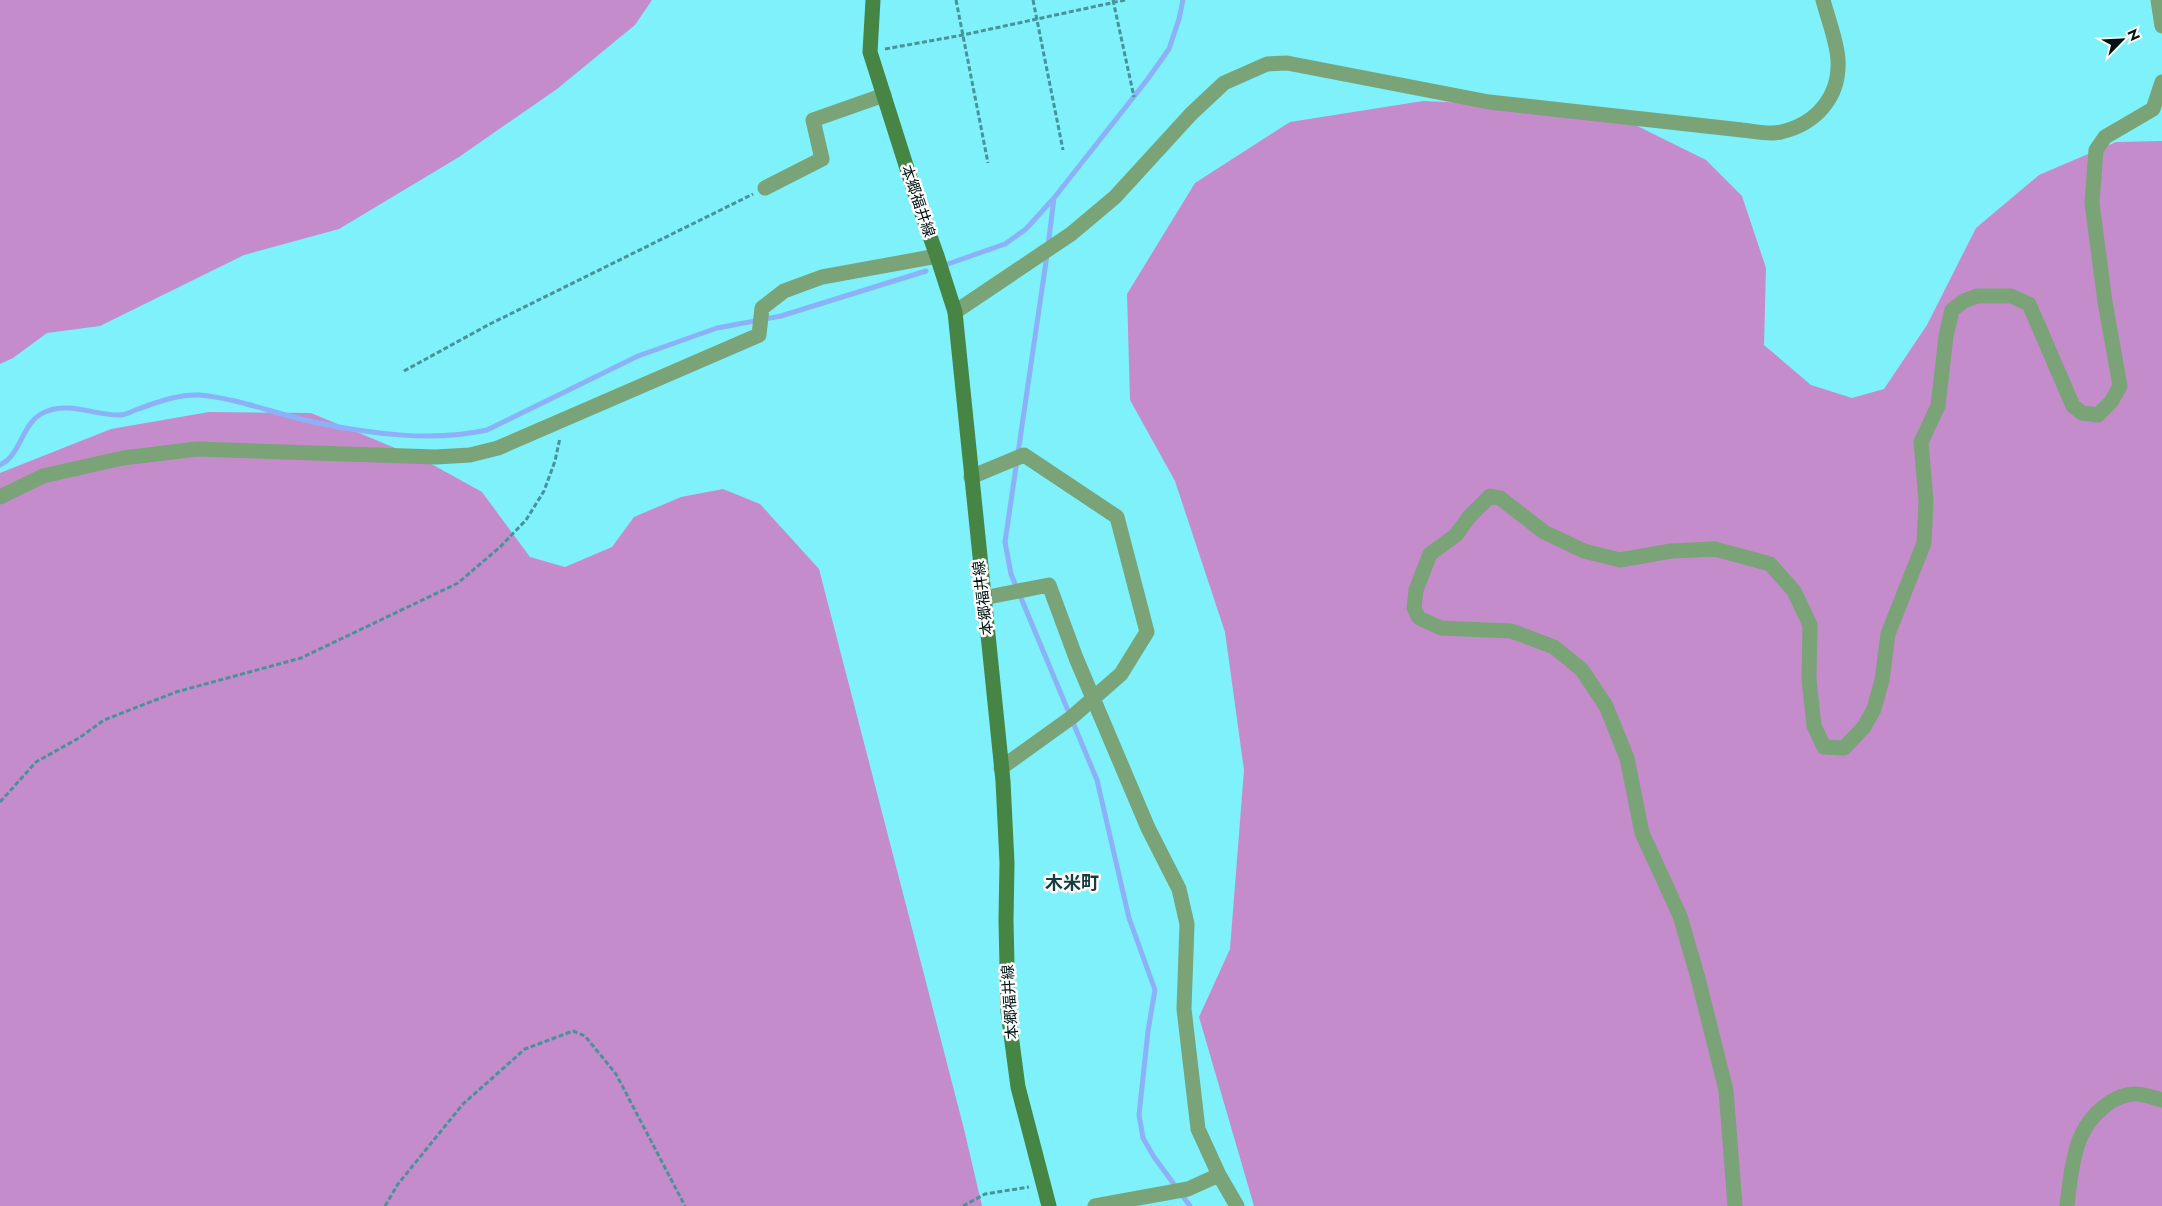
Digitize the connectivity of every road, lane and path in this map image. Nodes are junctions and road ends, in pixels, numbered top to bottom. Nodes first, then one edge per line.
1 (873, 0) edge
2 (956, 0) edge
3 (1034, 0) edge
4 (1125, 0) edge
5 (1823, 0) edge
6 (2158, 0) edge
7 (1114, 1) edge
8 (1037, 18) junction
9 (2162, 26) edge
10 (963, 35) junction
11 (870, 52) junction
12 (2162, 82) edge
13 (884, 95) junction
14 (1134, 96) dead end
15 (1063, 150) dead end
16 (988, 163) dead end
17 (765, 188) joint
18 (937, 256) junction
19 (954, 312) junction
20 (404, 370) dead end
21 (563, 420) junction
22 (971, 477) junction
23 (0, 496) edge
24 (983, 598) junction
25 (1094, 698) junction
26 (1001, 768) junction
27 (0, 802) edge
28 (2162, 1100) edge
29 (1219, 1175) junction
30 (1044, 1185) junction
31 (385, 1206) edge
32 (685, 1206) edge
33 (963, 1206) edge
34 (1049, 1206) edge
35 (1095, 1206) edge
36 (1237, 1206) edge
37 (1735, 1206) edge
38 (2067, 1206) edge

1 - 11 main road, 本郷福井線
2 - 10 path
3 - 8 path
4 - 7 path
5 - 19 street
6 - 9 street
7 - 8 path
7 - 14 path
8 - 10 path
8 - 15 path
10 - 11 path
10 - 16 path
11 - 13 main road, 本郷福井線
12 - 37 street
13 - 17 street
13 - 18 main road, 本郷福井線
17 - 20 path
18 - 19 main road, 本郷福井線
18 - 21 street
19 - 22 main road, 本郷福井線
21 - 23 street
21 - 27 path
22 - 24 main road, 本郷福井線
22 - 25 street
24 - 25 street
24 - 26 main road, 本郷福井線
25 - 26 street
25 - 29 street
26 - 30 main road, 本郷福井線
28 - 38 street
29 - 35 street
29 - 36 street
30 - 33 path
30 - 34 main road, 本郷福井線
31 - 32 path

